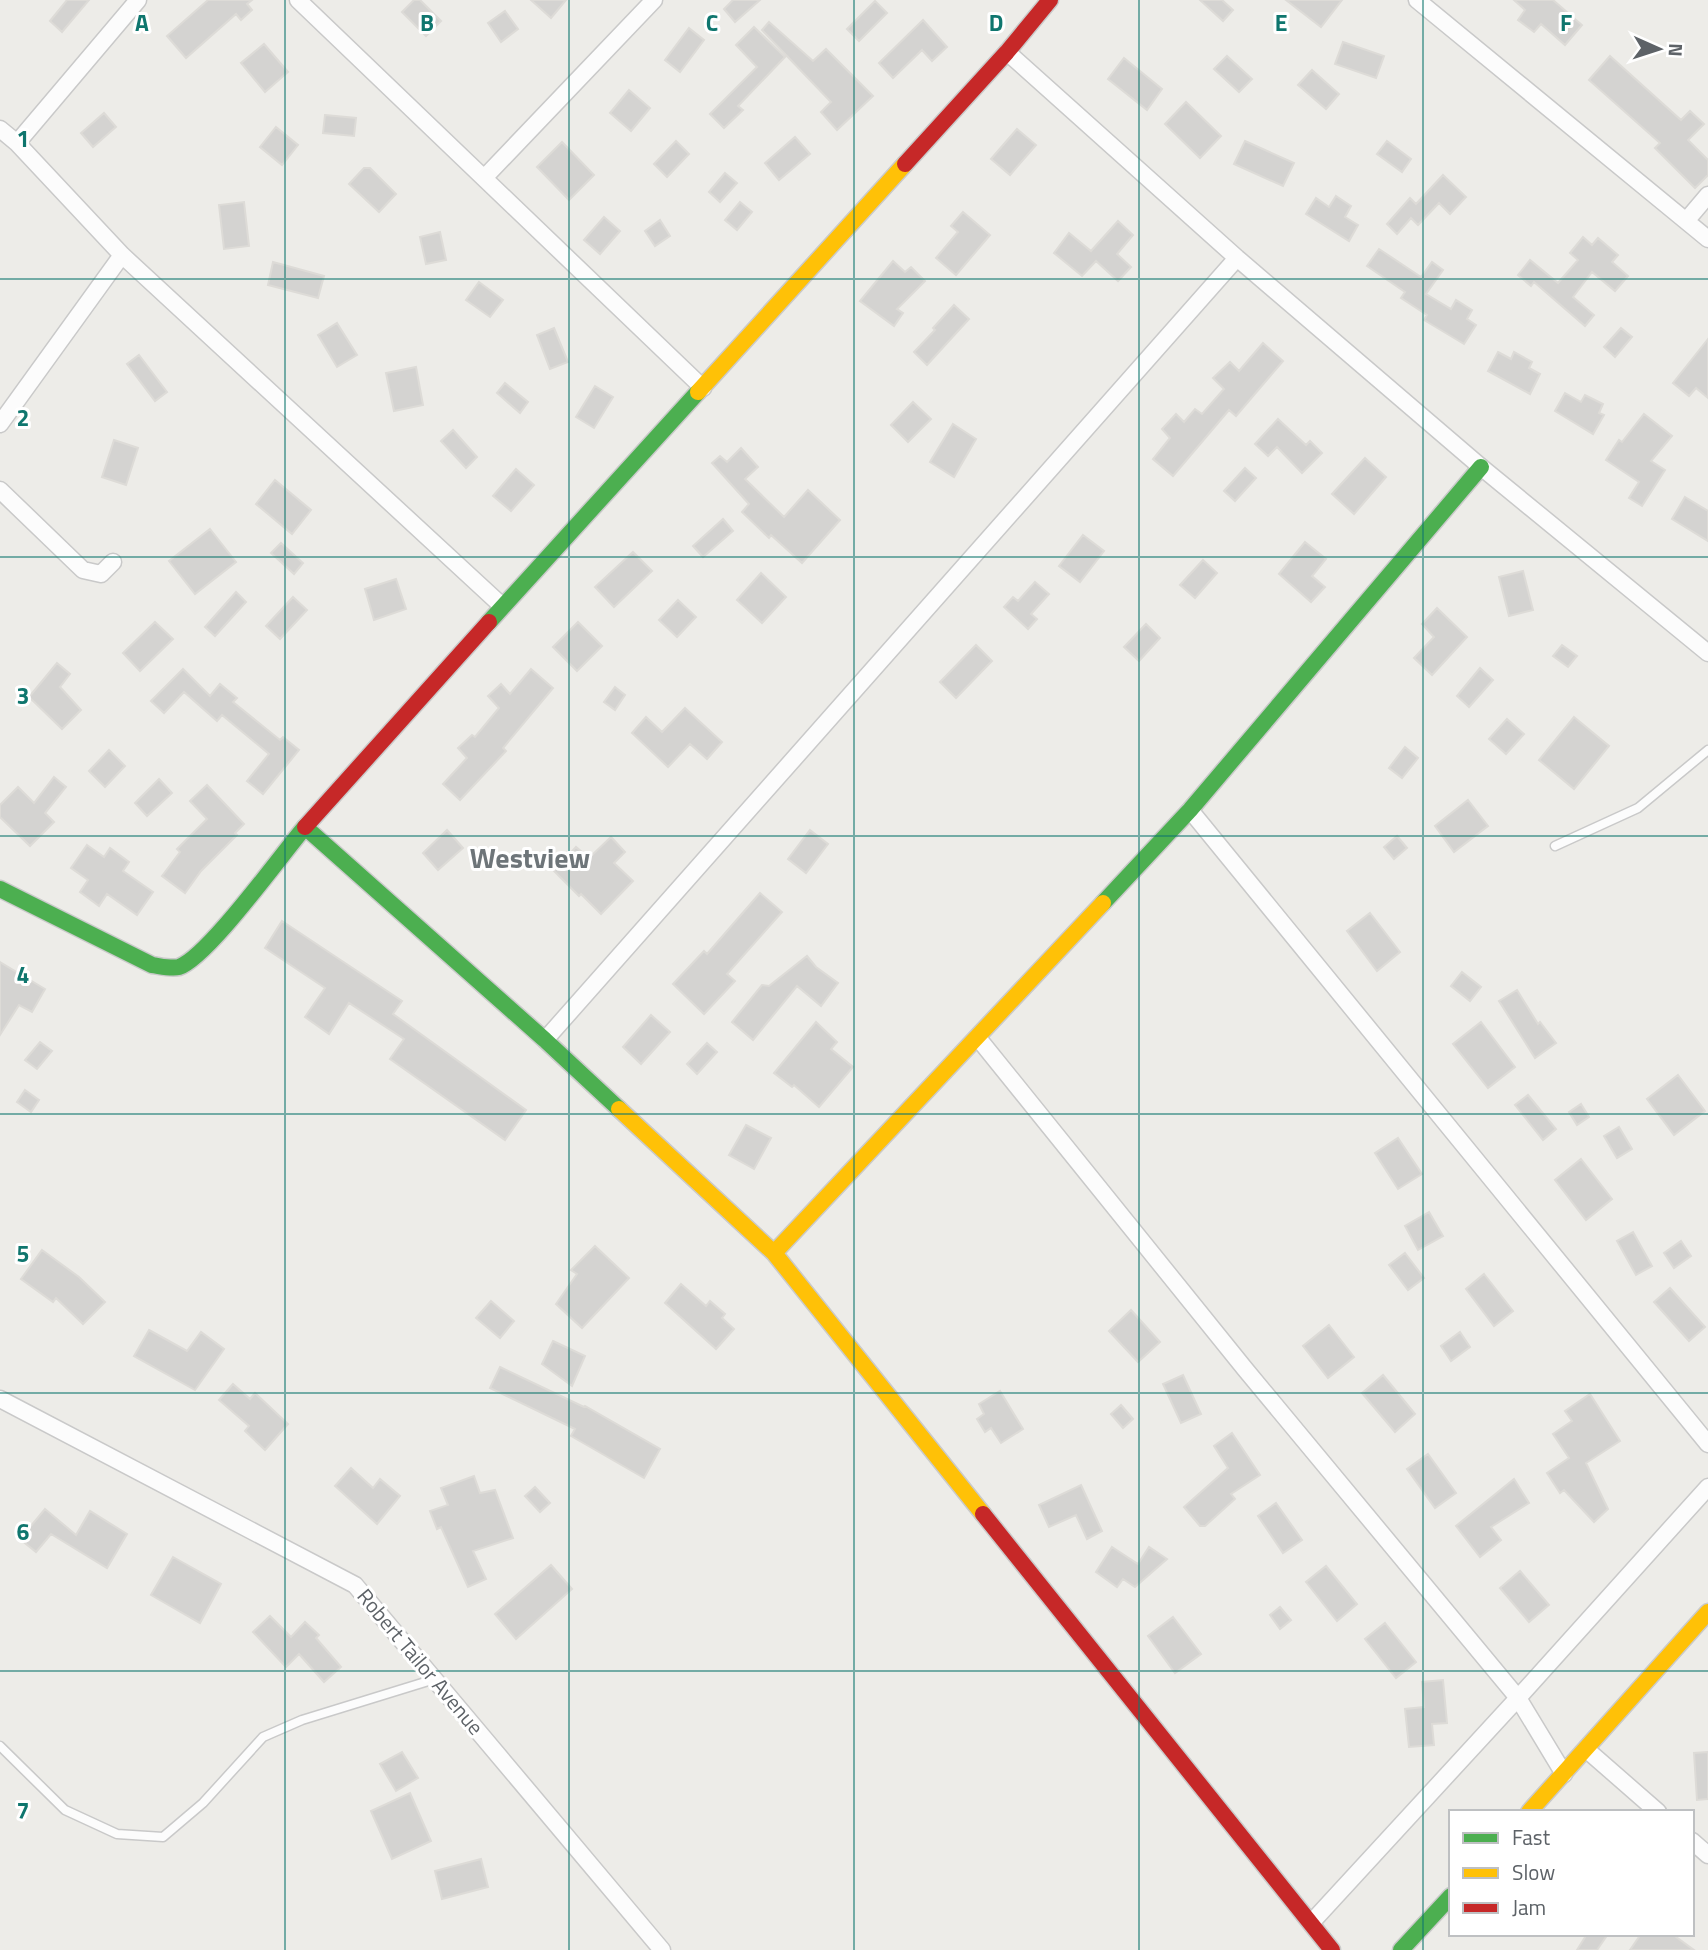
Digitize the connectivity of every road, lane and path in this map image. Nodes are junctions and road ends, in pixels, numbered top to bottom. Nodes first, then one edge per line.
1 (138, 0) edge
2 (298, 0) edge
3 (654, 0) edge
4 (1050, 0) edge
5 (1417, 0) edge
6 (1007, 52) junction
7 (0, 129) edge
8 (17, 143) junction
9 (484, 178) junction
10 (1708, 195) edge
11 (1686, 221) junction
12 (1708, 239) edge
13 (122, 256) junction
14 (1237, 258) junction
15 (703, 388) junction
16 (0, 424) edge
17 (1481, 467) junction
18 (0, 490) edge
19 (113, 562) dead end
20 (501, 605) junction
21 (1708, 653) edge
22 (1708, 750) edge
23 (1190, 810) junction
24 (304, 827) junction
25 (1555, 846) dead end
26 (0, 889) edge
27 (978, 1038) junction
28 (545, 1040) junction
29 (775, 1253) junction
30 (0, 1399) edge
31 (1708, 1444) edge
32 (1708, 1487) edge
33 (1708, 1612) edge
34 (435, 1679) junction
35 (1518, 1698) junction
36 (0, 1746) edge
37 (1587, 1750) junction
38 (1564, 1774) junction
39 (1531, 1810) edge
40 (1656, 1810) edge
41 (1694, 1843) edge
42 (1708, 1855) edge
43 (1449, 1898) edge
44 (1311, 1923) junction
45 (662, 1950) edge
46 (1332, 1950) edge
47 (1401, 1950) edge

1 - 8 street
2 - 9 street
3 - 9 street
4 - 6 street
5 - 11 street
6 - 14 street
6 - 15 street
7 - 8 street
8 - 13 street
9 - 15 street
10 - 11 street
11 - 12 street
13 - 16 street
13 - 20 street
14 - 17 street
14 - 28 street
15 - 20 street
17 - 21 street
17 - 23 street
18 - 19 street
20 - 24 street
22 - 25 lane
23 - 27 street
23 - 31 street
24 - 26 street
24 - 28 street
27 - 29 street
27 - 35 street
28 - 29 street
29 - 44 street
30 - 34 street, Robert Tailor Avenue
32 - 35 street
33 - 37 street
34 - 36 lane
34 - 45 street, Robert Tailor Avenue
35 - 38 street
35 - 44 street
37 - 38 street
37 - 40 street
38 - 39 street
41 - 42 street
43 - 47 street
44 - 46 street

